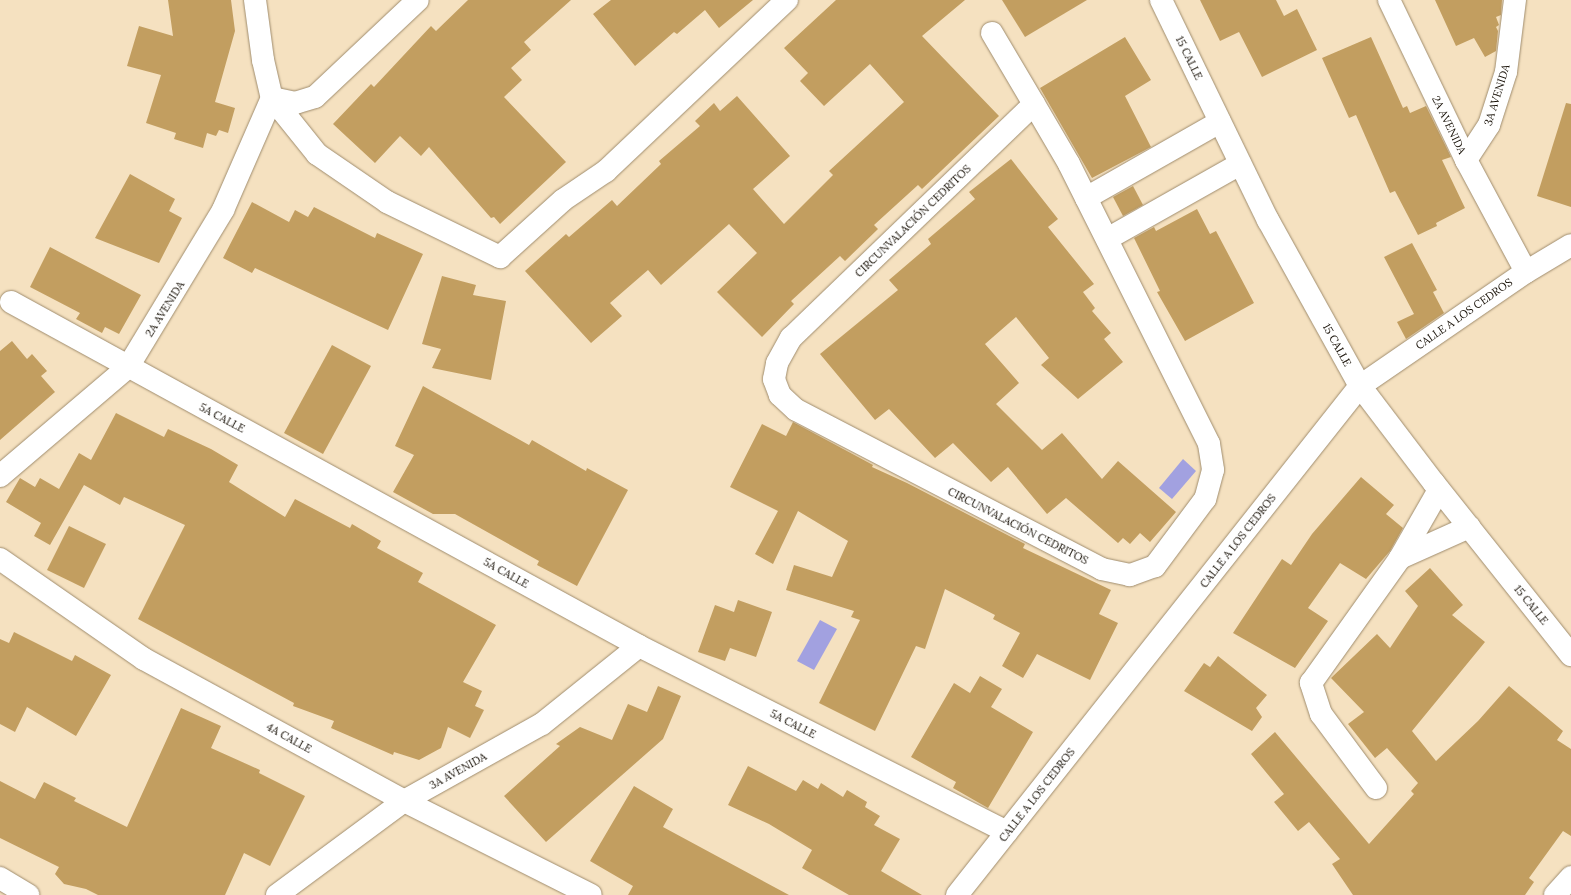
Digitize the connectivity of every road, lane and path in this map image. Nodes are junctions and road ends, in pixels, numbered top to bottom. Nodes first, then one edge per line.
1 (255, 0) edge
2 (418, 0) edge
3 (787, 0) edge
4 (1160, 0) edge
5 (1390, 0) edge
6 (1515, 0) edge
7 (992, 33) dead end
8 (272, 98) junction
9 (1034, 104) junction
10 (1220, 122) junction
11 (1466, 160) junction
12 (1240, 164) junction
13 (1086, 198) junction
14 (1107, 239) junction
15 (1571, 245) edge
16 (1526, 272) junction
17 (11, 302) dead end
18 (128, 367) junction
19 (1360, 386) junction
20 (0, 476) edge
21 (1439, 490) junction
22 (1468, 527) junction
23 (1400, 558) junction
24 (0, 559) edge
25 (639, 646) junction
26 (1571, 655) edge
27 (1376, 788) dead end
28 (404, 801) junction
29 (1007, 832) junction
30 (1571, 877) edge
31 (0, 878) edge
32 (28, 895) edge
33 (277, 895) edge
34 (591, 895) edge
35 (957, 895) edge
36 (1555, 895) edge

1 - 8 street
2 - 8 street
3 - 8 street
4 - 10 street, 15 CALLE
5 - 11 street, 2A AVENIDA
6 - 11 street, 3A AVENIDA
7 - 9 street
8 - 18 street, 2A AVENIDA
9 - 13 street, CIRCUNVALACIÓN CEDRITOS
9 - 14 street, CIRCUNVALACIÓN CEDRITOS
10 - 12 street, 15 CALLE
10 - 13 street
11 - 16 street, 2A AVENIDA
12 - 14 street
12 - 19 street, 15 CALLE
13 - 14 street, CIRCUNVALACIÓN CEDRITOS
15 - 16 street, CALLE A LOS CEDROS
16 - 19 street, CALLE A LOS CEDROS
17 - 18 street, 5A CALLE
18 - 20 street, 2A AVENIDA
18 - 25 street, 5A CALLE
19 - 21 street, 15 CALLE
19 - 29 street, CALLE A LOS CEDROS
21 - 22 street, 15 CALLE
21 - 23 street
22 - 23 street
22 - 26 street, 15 CALLE
23 - 27 street
24 - 28 street, 4A CALLE
25 - 28 street, 3A AVENIDA
25 - 29 street, 5A CALLE
28 - 33 street, 3A AVENIDA
28 - 34 street, 4A CALLE
29 - 35 street, CALLE A LOS CEDROS
30 - 36 street
31 - 32 street

